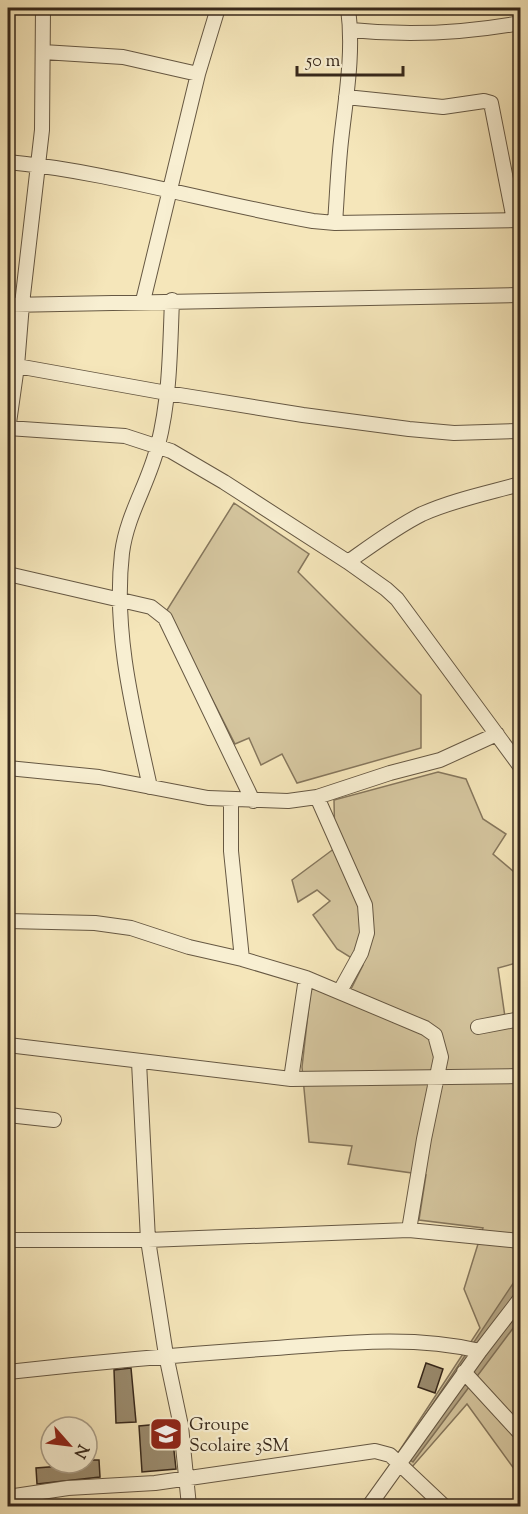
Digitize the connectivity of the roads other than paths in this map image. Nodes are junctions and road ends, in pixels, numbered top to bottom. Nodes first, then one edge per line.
1 (42, 8) edge
2 (218, 8) edge
3 (348, 8) edge
4 (520, 23) edge
5 (351, 30) junction
6 (43, 52) junction
7 (198, 74) junction
8 (346, 97) junction
9 (8, 162) edge
10 (38, 165) junction
11 (170, 190) junction
12 (517, 220) edge
13 (335, 224) junction
14 (520, 295) edge
15 (172, 300) junction
16 (143, 301) junction
17 (22, 304) junction
18 (8, 305) edge
19 (17, 366) junction
20 (167, 393) junction
21 (8, 429) edge
22 (520, 431) edge
23 (158, 446) junction
24 (520, 484) edge
25 (348, 562) junction
26 (8, 574) edge
27 (119, 600) junction
28 (497, 734) junction
29 (520, 743) edge
30 (508, 750) junction
31 (520, 766) edge
32 (8, 768) edge
33 (150, 787) junction
34 (317, 796) junction
35 (231, 800) junction
36 (253, 801) junction
37 (8, 921) edge
38 (242, 959) junction
39 (306, 978) junction
40 (340, 991) junction
41 (520, 1019) edge
42 (478, 1027) dead end
43 (8, 1045) edge
44 (139, 1062) junction
45 (520, 1076) edge
46 (437, 1078) junction
47 (291, 1079) junction
48 (8, 1115) edge
49 (54, 1120) dead end
50 (409, 1230) junction
51 (8, 1240) edge
52 (148, 1240) junction
53 (520, 1240) edge
54 (520, 1299) edge
55 (480, 1351) junction
56 (166, 1355) junction
57 (8, 1372) edge
58 (465, 1372) junction
59 (520, 1433) edge
60 (399, 1464) junction
61 (187, 1478) junction
62 (8, 1497) edge
63 (189, 1506) edge
64 (369, 1506) edge
65 (444, 1506) edge

1 - 6 street
2 - 7 street
3 - 5 street
4 - 5 street
5 - 8 street
6 - 7 street
6 - 10 street
7 - 11 street
8 - 12 street
8 - 13 street
9 - 10 street
10 - 11 street
10 - 17 street
11 - 13 street
11 - 16 street
12 - 13 street
14 - 15 street
15 - 16 street
15 - 20 street
16 - 17 street
17 - 18 street
17 - 19 street
19 - 20 street
19 - 21 street
20 - 22 street
20 - 23 street
21 - 23 street
23 - 25 street
23 - 27 street
24 - 25 street
25 - 28 street
26 - 27 street
27 - 33 street
27 - 36 street
28 - 30 street
28 - 34 street
29 - 30 street
30 - 31 street
32 - 33 street
33 - 35 street
34 - 36 street
34 - 40 street
35 - 36 street
35 - 38 street
37 - 38 street
38 - 39 street
39 - 40 street
39 - 47 street
40 - 46 street
41 - 42 street
43 - 44 street
44 - 47 street
44 - 52 street
45 - 46 street
46 - 47 street
46 - 50 street
48 - 49 street
50 - 52 street
50 - 53 street
51 - 52 street
52 - 56 street
54 - 55 street
55 - 56 street
55 - 58 street
56 - 57 street
56 - 61 street
58 - 59 street
58 - 60 street
60 - 61 street
60 - 64 street
60 - 65 street
61 - 62 street
61 - 63 street

